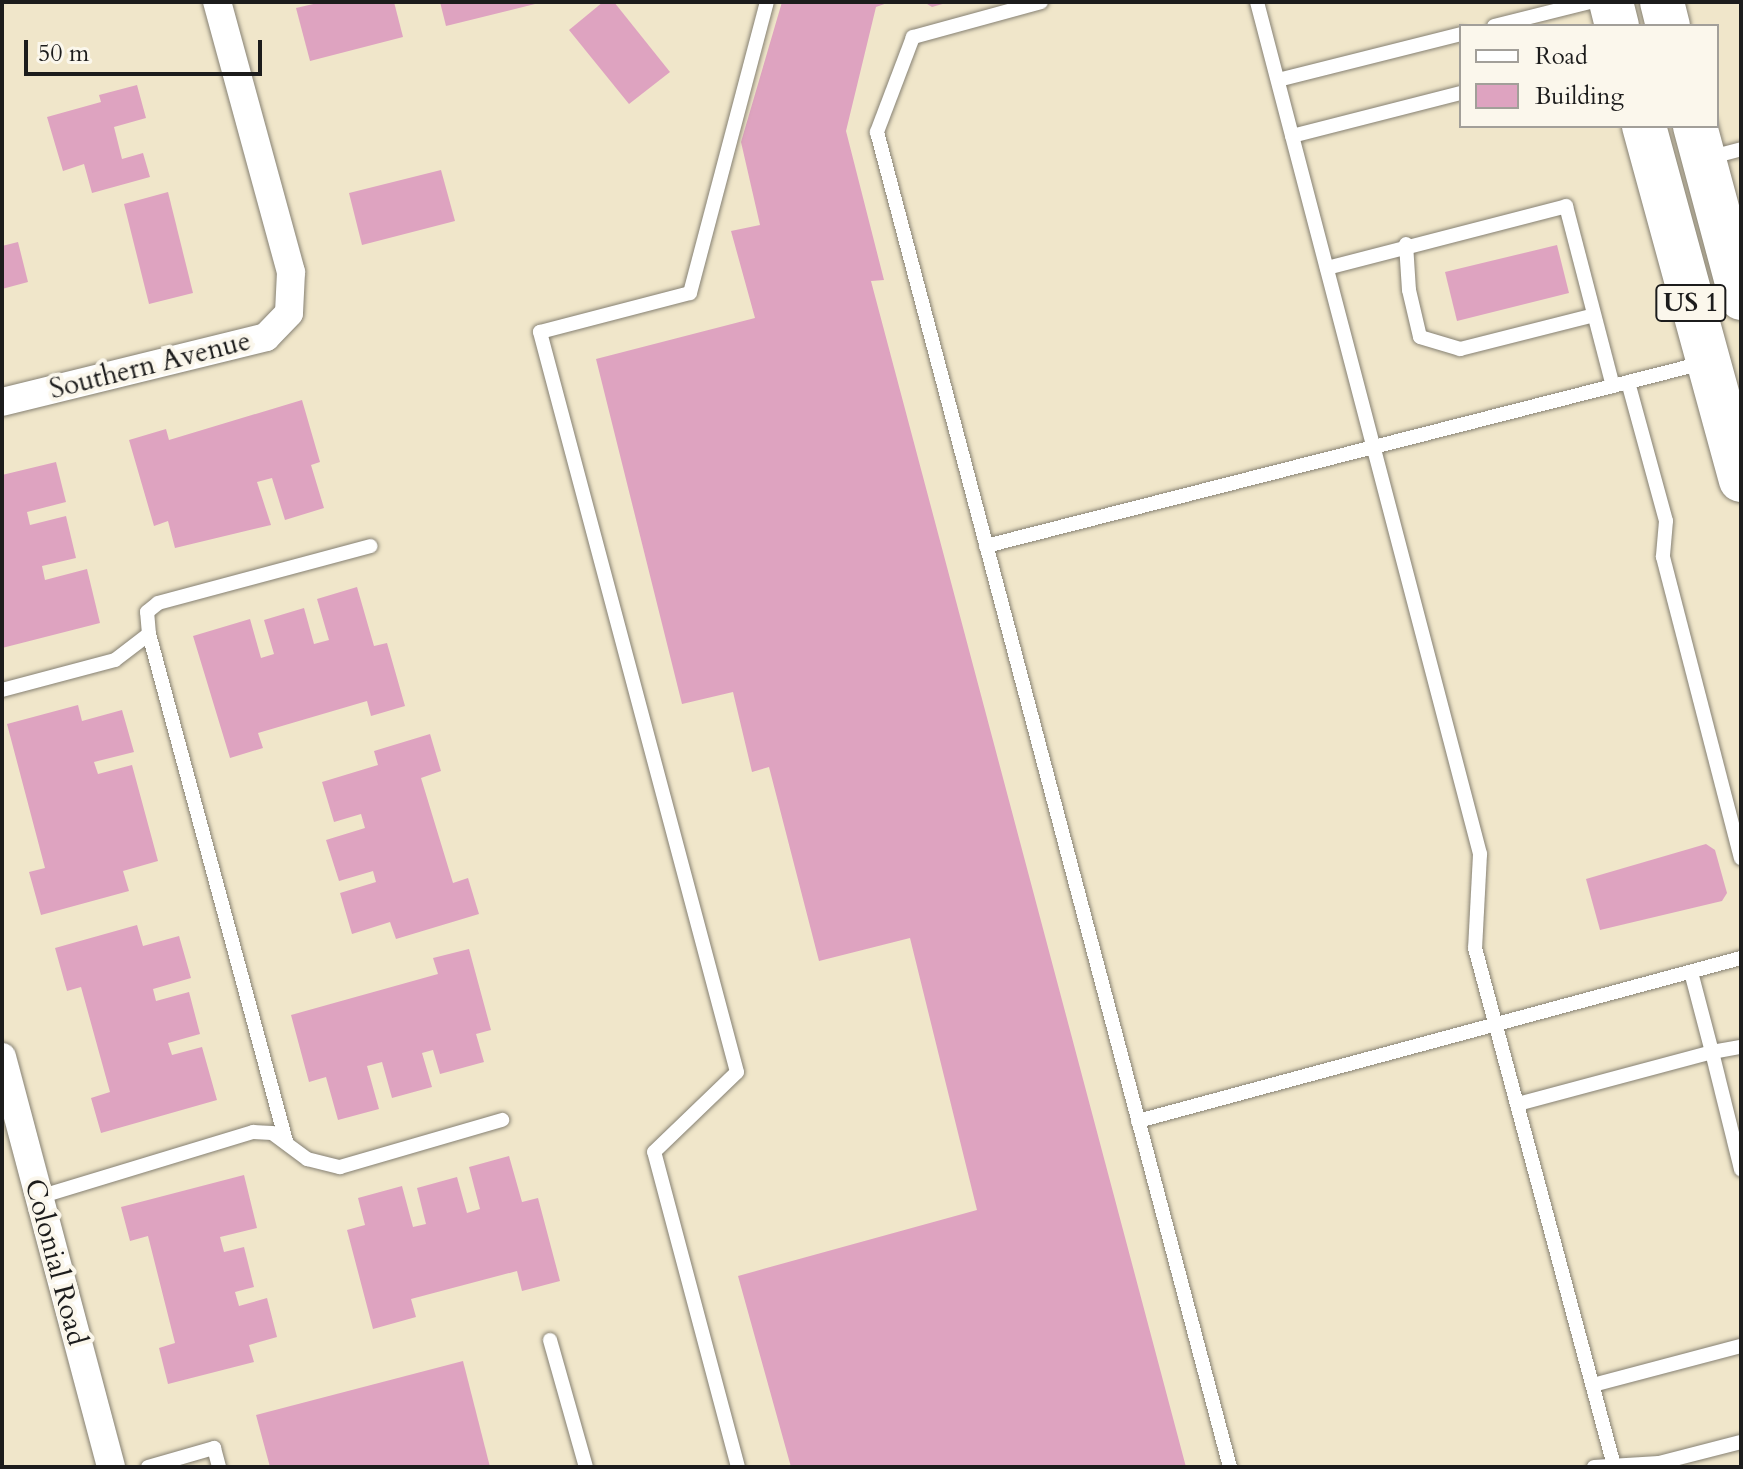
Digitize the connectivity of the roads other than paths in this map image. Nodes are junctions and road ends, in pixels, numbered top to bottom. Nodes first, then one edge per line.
1 (217, 2) edge
2 (767, 2) edge
3 (1041, 2) edge
4 (1257, 2) edge
5 (1590, 2) edge
6 (1611, 2) edge
7 (1502, 24) edge
8 (1616, 24) edge
9 (1459, 35) edge
10 (1278, 80) junction
11 (1459, 94) edge
12 (1645, 128) edge
13 (1292, 136) junction
14 (1713, 145) edge
15 (1406, 244) junction
16 (1327, 268) junction
17 (1741, 298) edge
18 (1594, 315) junction
19 (1707, 362) junction
20 (1628, 382) junction
21 (1613, 386) junction
22 (2, 402) edge
23 (1374, 447) junction
24 (1741, 480) edge
25 (371, 546) dead end
26 (986, 546) junction
27 (149, 634) junction
28 (2, 690) edge
29 (1741, 858) edge
30 (1741, 958) edge
31 (1691, 972) junction
32 (1497, 1024) junction
33 (1741, 1047) edge
34 (1712, 1052) junction
35 (2, 1057) edge
36 (1518, 1104) junction
37 (1734, 1112) edge
38 (502, 1120) dead end
39 (1138, 1121) junction
40 (286, 1141) junction
41 (1739, 1152) edge
42 (1741, 1169) edge
43 (39, 1197) junction
44 (550, 1340) dead end
45 (1741, 1346) edge
46 (1593, 1385) junction
47 (1741, 1442) edge
48 (1613, 1462) junction
49 (111, 1467) edge
50 (148, 1467) edge
51 (219, 1467) edge
52 (586, 1467) edge
53 (738, 1467) edge
54 (1230, 1467) edge
55 (1594, 1467) edge

1 - 22 street, Southern Avenue
2 - 53 lane
3 - 26 lane
4 - 10 lane
5 - 7 lane
6 - 8 main road
9 - 10 lane
10 - 13 lane
11 - 13 lane
12 - 19 main road, US 1
13 - 16 lane
14 - 17 main road, US 1
15 - 16 lane
15 - 18 lane
15 - 18 lane
16 - 23 lane
18 - 21 lane
19 - 20 lane
19 - 24 main road, US 1
20 - 21 lane
20 - 29 lane
21 - 23 lane
23 - 26 lane
23 - 32 lane
25 - 27 lane
26 - 39 lane
27 - 28 lane
27 - 40 lane
30 - 31 lane
31 - 32 lane
31 - 34 lane
32 - 36 lane
32 - 39 lane
33 - 34 lane
34 - 36 lane
34 - 37 lane
35 - 43 street, Colonial Road
36 - 46 lane
37 - 41 lane
38 - 40 lane
39 - 54 lane
40 - 43 lane
41 - 42 lane
43 - 49 street, Colonial Road
44 - 52 lane
45 - 46 lane
46 - 48 lane
47 - 48 lane
48 - 55 lane
50 - 51 lane

